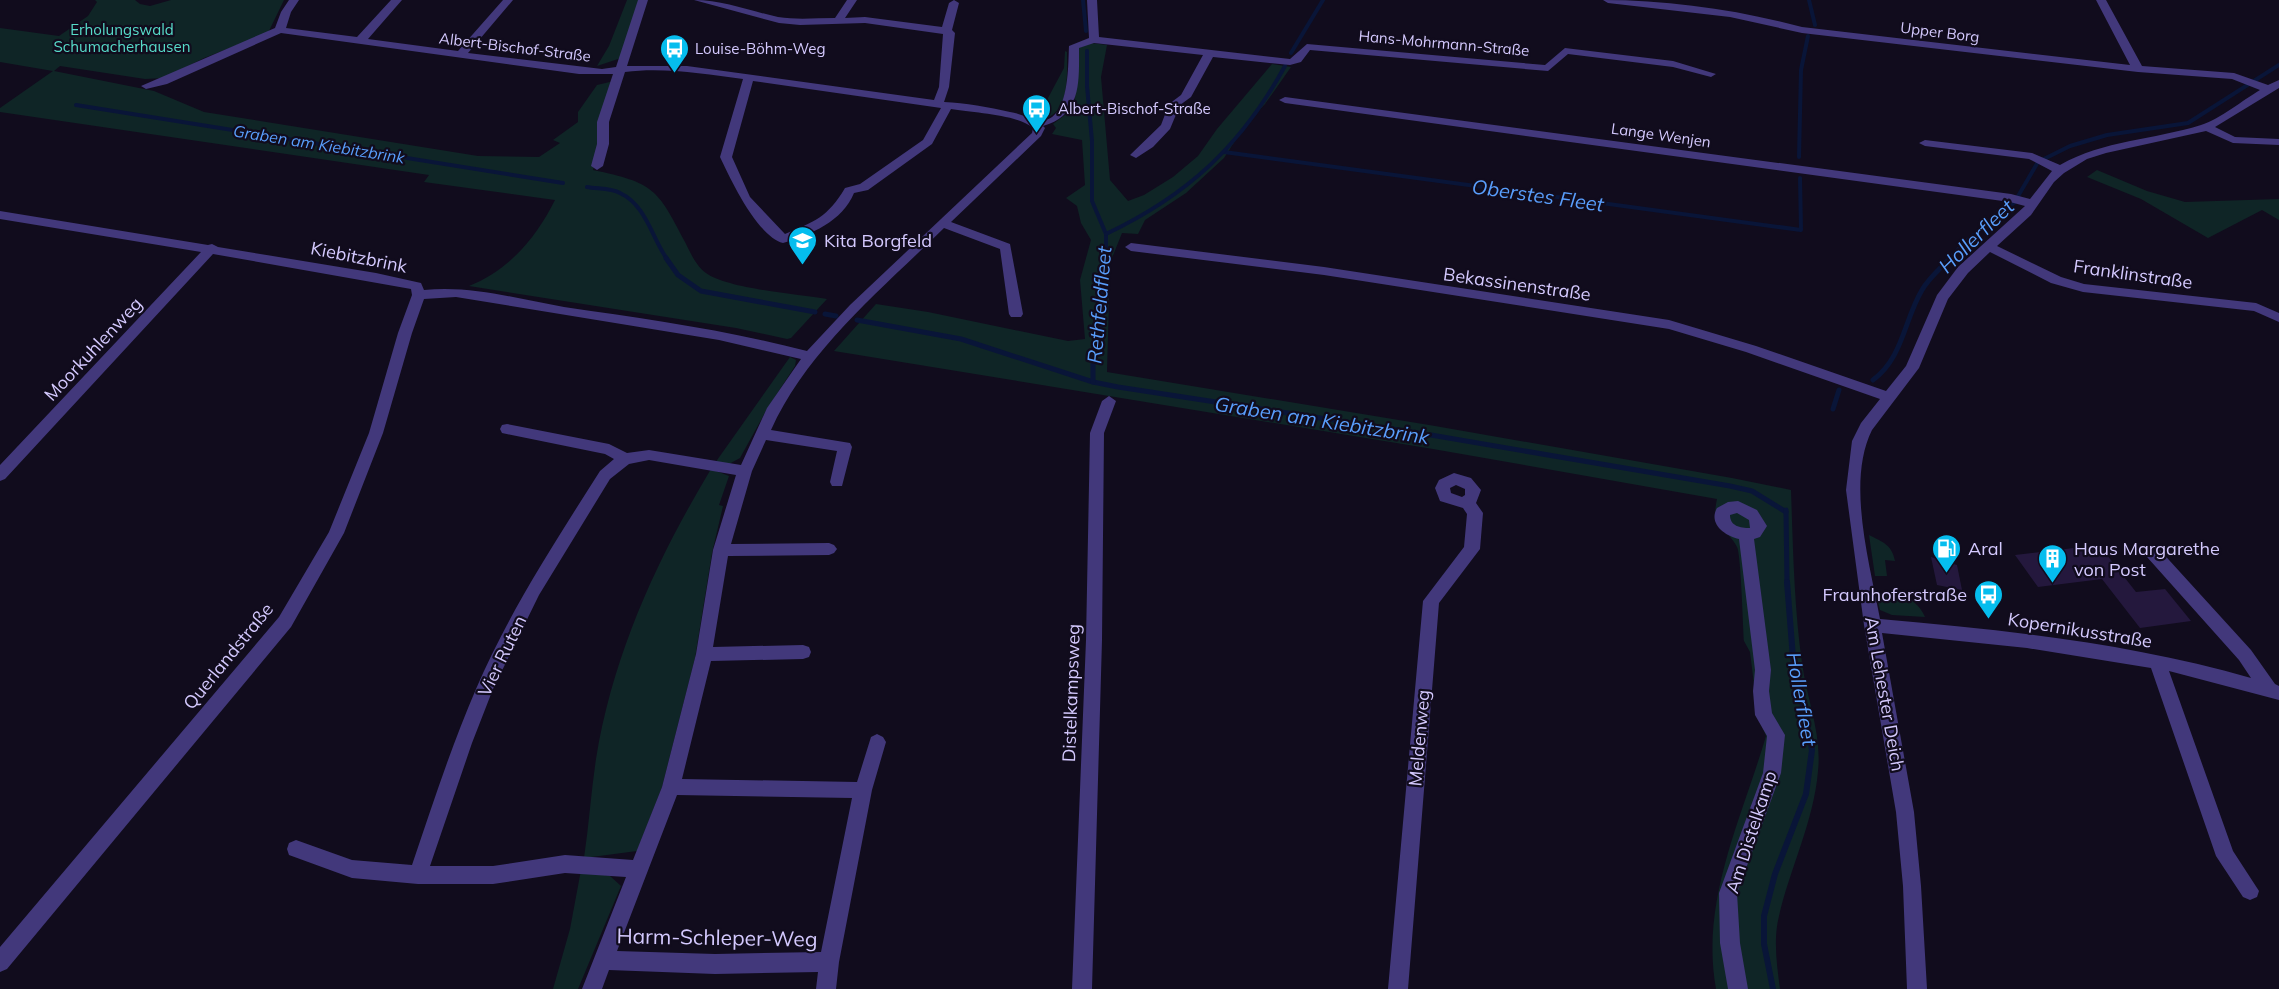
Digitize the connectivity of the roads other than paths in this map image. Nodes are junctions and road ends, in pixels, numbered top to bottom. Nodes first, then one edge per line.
1 (294, 0) edge
2 (397, 0) edge
3 (508, 0) edge
4 (643, 0) edge
5 (699, 0) edge
6 (752, 0) edge
7 (852, 0) edge
8 (1092, 0) edge
9 (1608, 0) edge
10 (2101, 0) edge
11 (954, 3) dead end
12 (741, 11) junction
13 (838, 21) junction
14 (280, 30) junction
15 (946, 31) junction
16 (1094, 40) junction
17 (359, 42) junction
18 (1210, 52) junction
19 (459, 56) junction
20 (620, 69) junction
21 (2138, 69) junction
22 (1711, 74) dead end
23 (749, 76) junction
24 (2263, 84) edge
25 (146, 86) dead end
26 (1285, 100) dead end
27 (943, 105) junction
28 (1033, 123) junction
29 (2207, 127) junction
30 (2279, 142) edge
31 (1925, 143) dead end
32 (1136, 155) dead end
33 (597, 166) dead end
34 (2060, 170) junction
35 (2021, 201) junction
36 (0, 215) edge
37 (942, 223) junction
38 (1987, 246) junction
39 (1131, 247) dead end
40 (212, 248) junction
41 (419, 295) junction
42 (1016, 314) dead end
43 (2279, 318) edge
44 (810, 357) junction
45 (1889, 397) junction
46 (1109, 401) dead end
47 (507, 429) dead end
48 (761, 434) junction
49 (625, 459) junction
50 (744, 471) junction
51 (0, 475) edge
52 (837, 482) dead end
53 (1467, 502) dead end
54 (1746, 535) dead end
55 (829, 549) dead end
56 (721, 550) junction
57 (2153, 554) dead end
58 (1872, 625) junction
59 (803, 652) dead end
60 (704, 654) junction
61 (2157, 662) junction
62 (2274, 691) edge
63 (877, 742) dead end
64 (671, 787) junction
65 (863, 790) junction
66 (296, 849) dead end
67 (639, 870) junction
68 (418, 874) junction
69 (2250, 891) dead end
70 (604, 960) junction
71 (0, 962) edge
72 (829, 962) junction
73 (592, 989) edge
74 (826, 989) edge
75 (1082, 989) edge
76 (1398, 989) edge
77 (1738, 989) edge
78 (1917, 989) edge

1 - 14 street
2 - 17 street
3 - 19 street
4 - 20 street
5 - 12 street
6 - 12 street
7 - 13 street
8 - 16 street
9 - 21 street, Upper Borg
10 - 21 street
11 - 15 street
12 - 13 street
13 - 15 street
14 - 17 street, Albert-Bischof-Straße
14 - 25 street
15 - 27 street
16 - 18 street, Hans-Mohrmann-Straße
16 - 28 street
17 - 19 street, Albert-Bischof-Straße
18 - 22 street, Hans-Mohrmann-Straße
18 - 32 street
19 - 20 street, Albert-Bischof-Straße
20 - 23 street, Albert-Bischof-Straße
20 - 33 street
21 - 24 street, Upper Borg
23 - 27 street, Albert-Bischof-Straße
23 - 27 street
24 - 29 street, Am Lehester Deich
26 - 35 street, Lange Wenjen
27 - 28 street, Albert-Bischof-Straße
28 - 37 street
29 - 30 street
29 - 34 street, Am Lehester Deich
31 - 34 street
34 - 35 street, Am Lehester Deich
35 - 38 street, Am Lehester Deich
36 - 40 street, Kiebitzbrink
37 - 42 street
37 - 44 street
38 - 43 street, Franklinstraße
38 - 45 street, Am Lehester Deich
39 - 45 street, Bekassinenstraße
40 - 41 street, Kiebitzbrink
40 - 51 street, Moorkuhlenweg
41 - 44 street, Kiebitzbrink
41 - 71 street, Querlandstraße
44 - 48 street
45 - 58 street, Am Lehester Deich
46 - 75 street, Distelkampsweg
47 - 49 street
48 - 50 street
48 - 52 street
49 - 50 street
49 - 68 street, Vier Ruten
50 - 56 street
53 - 76 street, Meldenweg
54 - 77 street, Am Distelkamp
55 - 56 street
56 - 60 street
57 - 62 street
58 - 61 street, Kopernikusstraße
58 - 78 street, Am Lehester Deich
59 - 60 street
60 - 64 street
61 - 62 street, Kopernikusstraße
61 - 69 street
63 - 65 street, Harm-Schleper-Weg
64 - 65 street
64 - 67 street
65 - 72 street, Harm-Schleper-Weg
66 - 68 street
67 - 68 street
67 - 70 street
70 - 72 street, Harm-Schleper-Weg
70 - 73 street
72 - 74 street, Harm-Schleper-Weg

